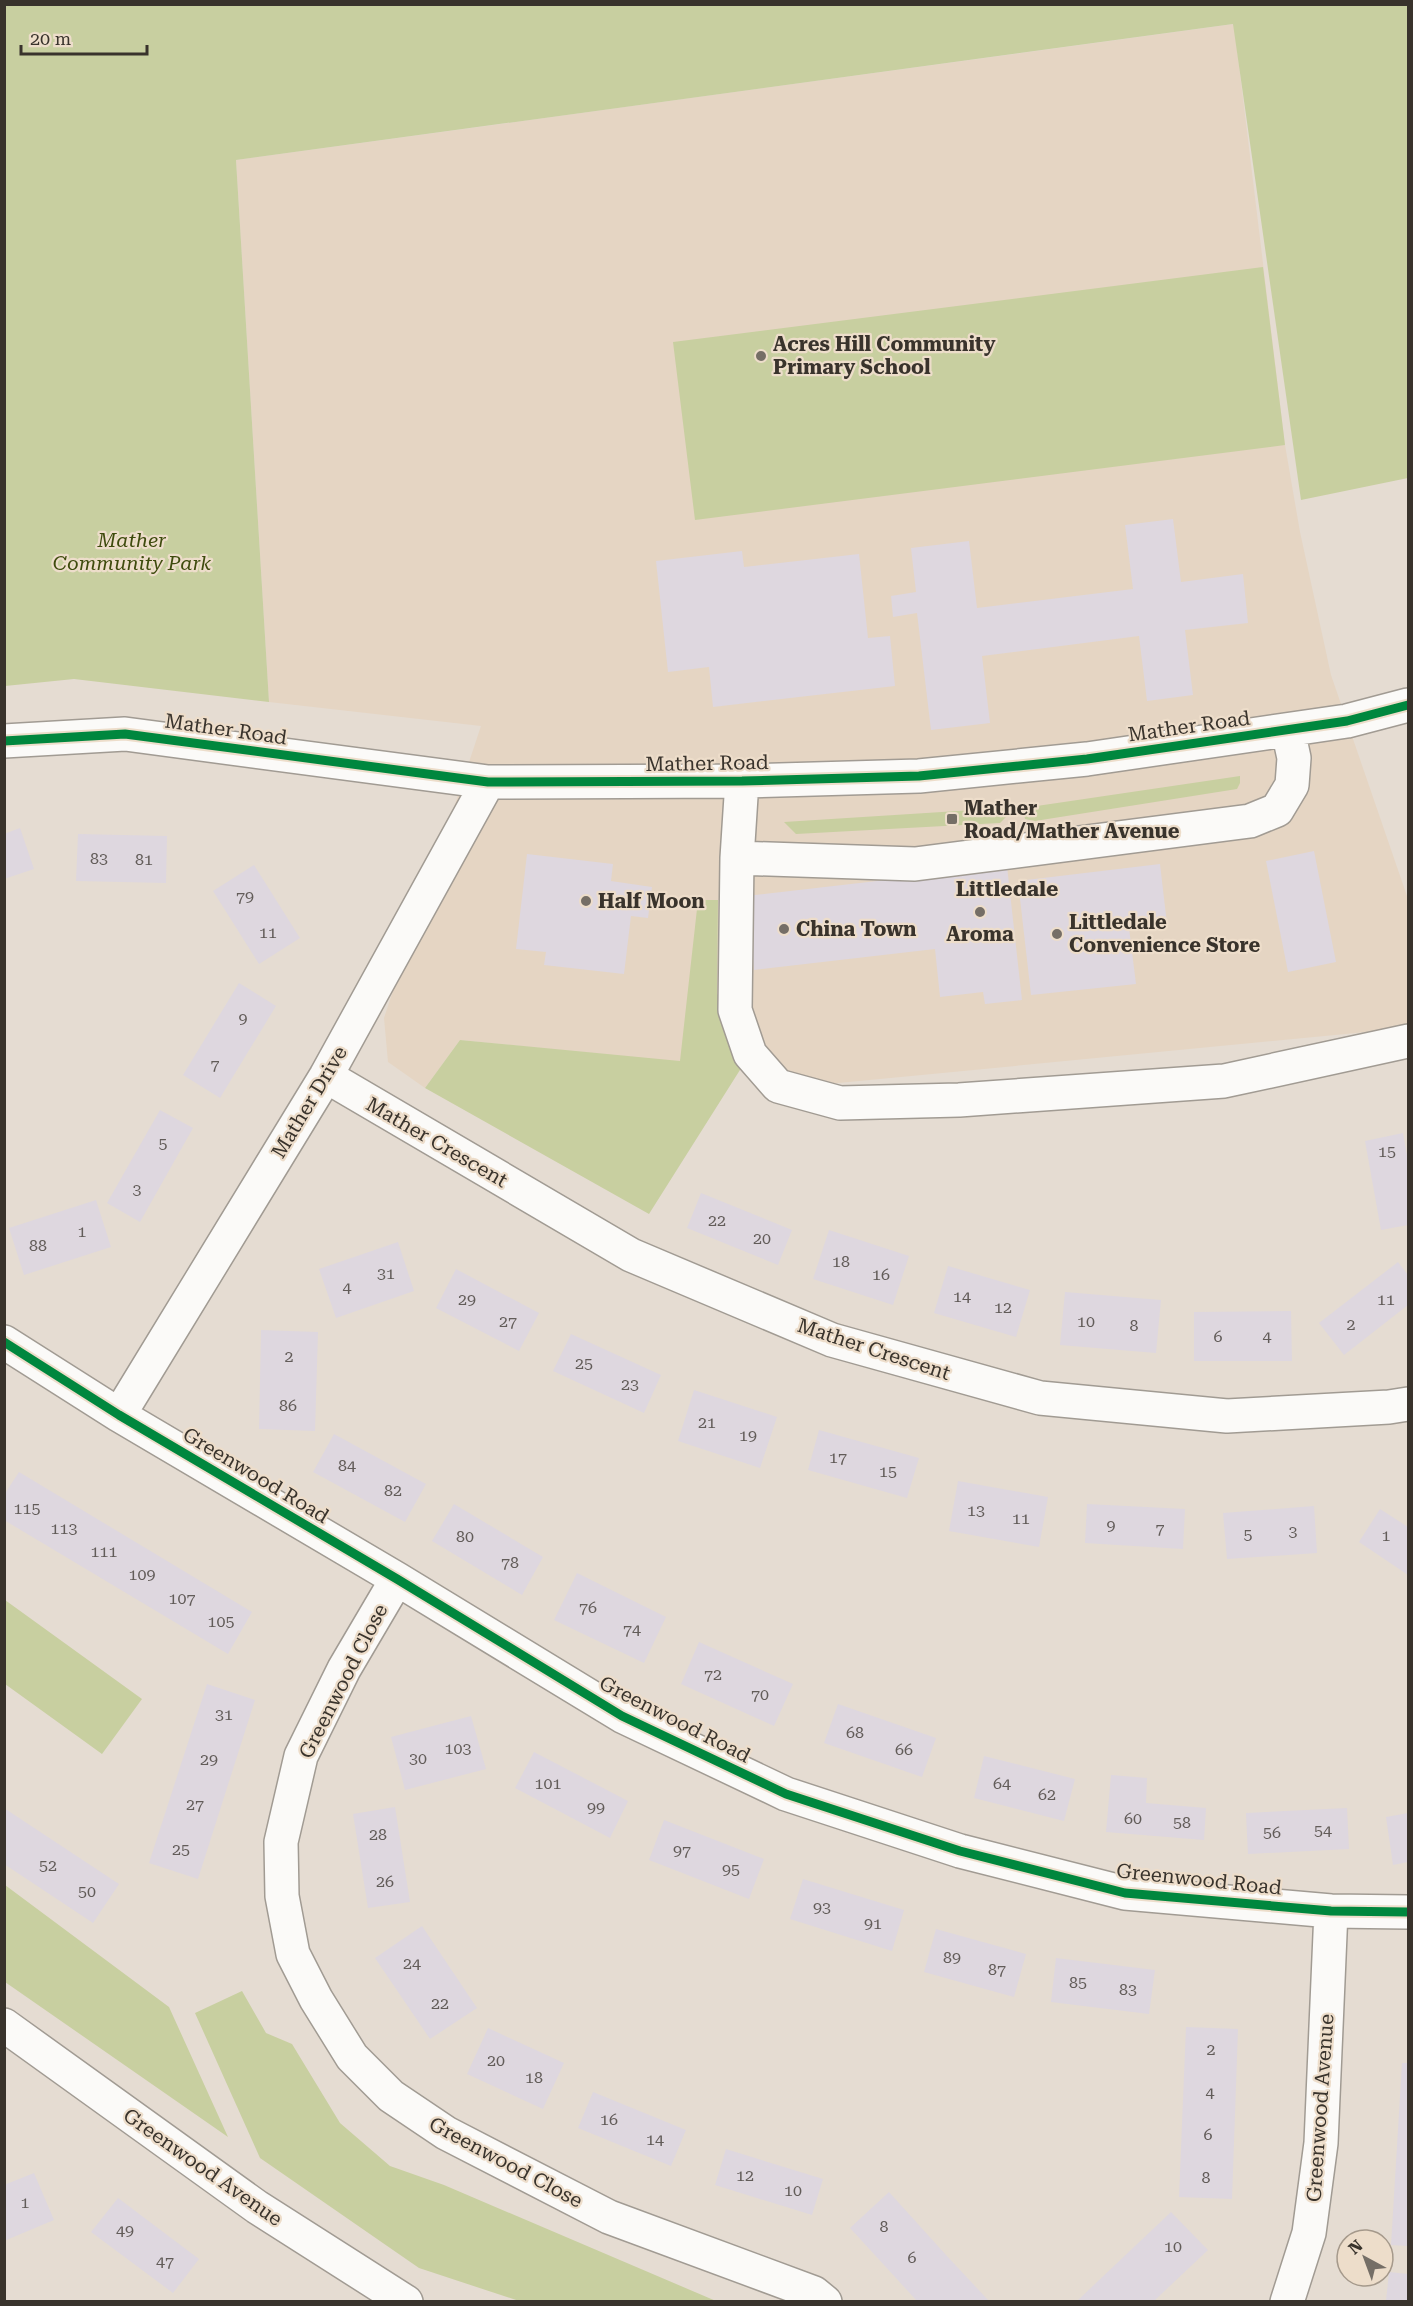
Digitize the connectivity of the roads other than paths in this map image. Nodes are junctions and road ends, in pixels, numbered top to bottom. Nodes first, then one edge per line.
1 (1407, 712) edge
2 (1288, 730) junction
3 (4, 741) edge
4 (742, 781) junction
5 (488, 782) junction
6 (737, 858) junction
7 (1408, 1041) edge
8 (326, 1076) junction
9 (4, 1342) edge
10 (1408, 1404) edge
11 (118, 1415) junction
12 (397, 1579) junction
13 (1331, 1911) junction
14 (1408, 1912) edge
15 (4, 2025) edge
16 (406, 2301) edge
17 (825, 2301) edge
18 (1287, 2301) edge

1 - 2 street, Mather Road
2 - 4 street, Mather Road
2 - 6 street
3 - 5 street, Mather Road
4 - 5 street, Mather Road
4 - 6 street
5 - 8 street, Mather Drive
6 - 7 street
8 - 10 street, Mather Crescent
8 - 11 street, Mather Drive
9 - 11 street, Greenwood Road
11 - 12 street, Greenwood Road
12 - 13 street, Greenwood Road
12 - 17 street, Greenwood Close
13 - 14 street, Greenwood Road
13 - 18 street, Greenwood Avenue
15 - 16 street, Greenwood Avenue

